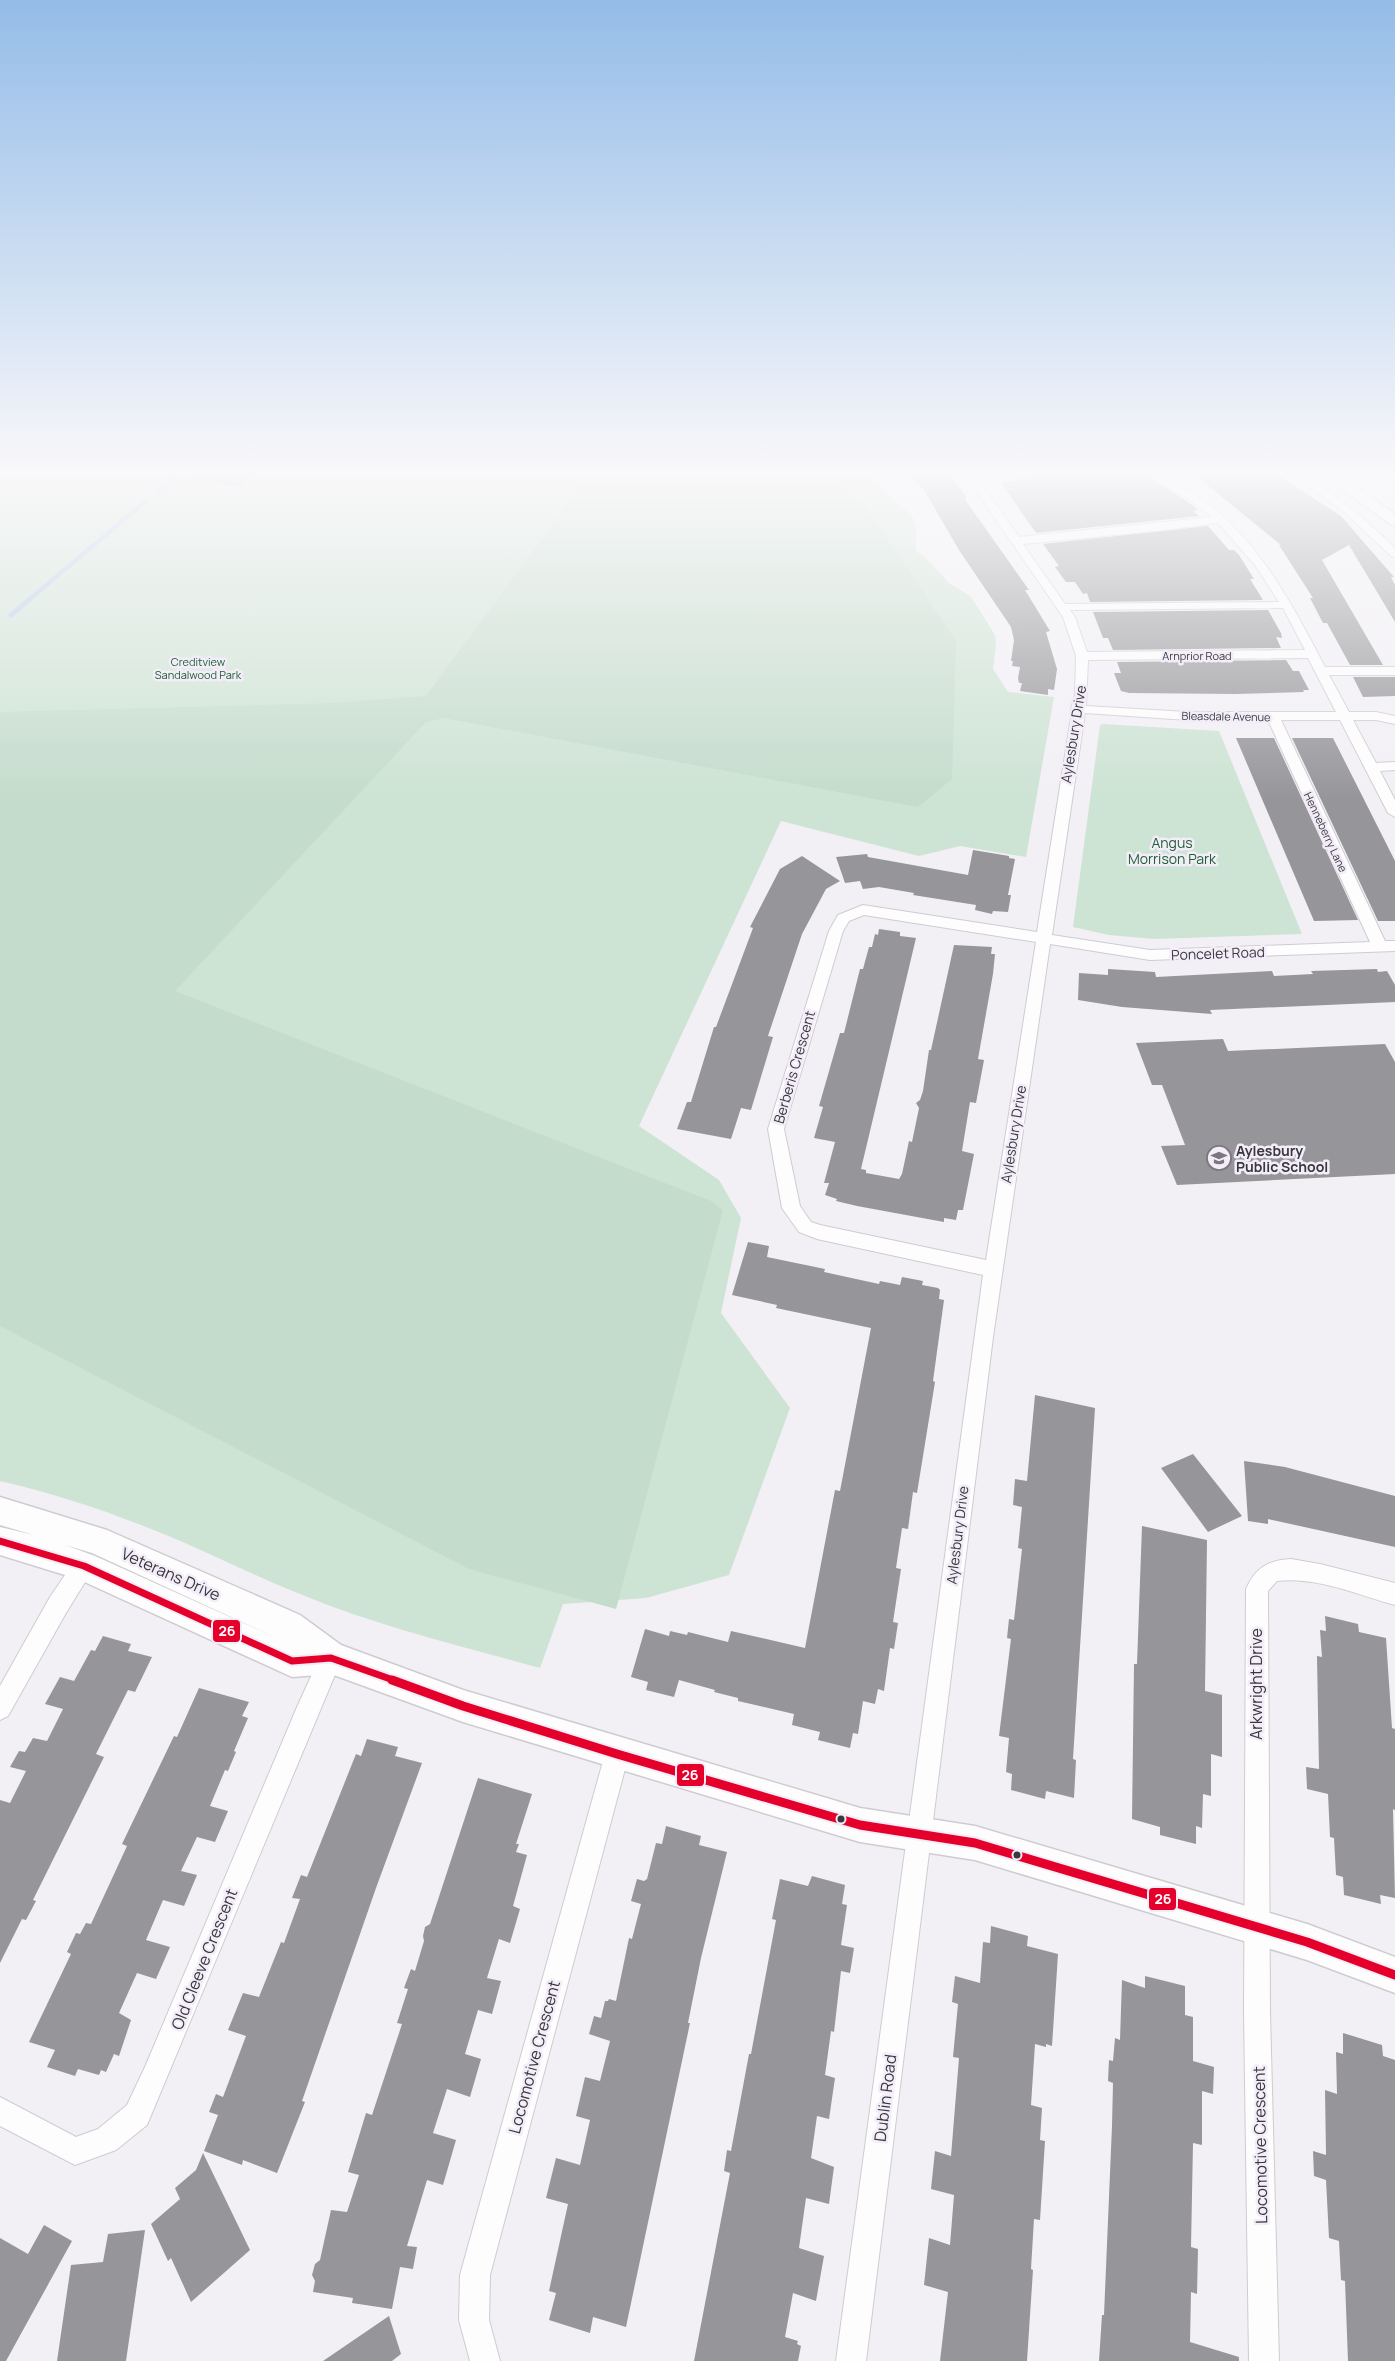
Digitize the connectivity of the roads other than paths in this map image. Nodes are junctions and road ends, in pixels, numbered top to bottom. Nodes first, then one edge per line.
1 (1043, 580) edge
2 (1273, 580) edge
3 (1287, 605) junction
4 (1062, 607) junction
5 (1312, 654) junction
6 (1082, 656) junction
7 (1321, 671) junction
8 (1395, 671) edge
9 (1078, 709) junction
10 (1395, 712) edge
11 (1376, 716) junction
12 (1273, 717) junction
13 (1345, 717) junction
14 (1395, 720) edge
15 (1395, 766) edge
16 (1371, 767) junction
17 (1395, 813) edge
18 (1042, 939) junction
19 (1388, 947) edge
20 (992, 1269) junction
21 (0, 1511) edge
22 (0, 1541) edge
23 (84, 1566) junction
24 (1395, 1594) edge
25 (331, 1658) junction
26 (0, 1708) edge
27 (616, 1754) junction
28 (919, 1834) junction
29 (1258, 1928) junction
30 (1395, 1975) edge
31 (0, 2111) edge
32 (485, 2361) edge
33 (851, 2361) edge
34 (1264, 2361) edge

1 - 4 street, Aylesbury Drive
2 - 3 street
3 - 4 street
3 - 5 street
4 - 6 street, Aylesbury Drive
5 - 6 street, Arnprior Road
5 - 7 street
6 - 9 street, Aylesbury Drive
7 - 8 street
7 - 13 street
9 - 12 street, Bleasdale Avenue
9 - 18 street, Aylesbury Drive
10 - 11 street, Bleasdale Avenue
11 - 13 street, Bleasdale Avenue
11 - 14 street, Bleasdale Avenue
12 - 13 street, Bleasdale Avenue
12 - 19 street, Henneberry Lane
13 - 16 street
15 - 16 street
16 - 17 street
18 - 19 street, Poncelet Road
18 - 20 street, Aylesbury Drive
18 - 20 street, Berberis Crescent
20 - 28 street, Aylesbury Drive
21 - 25 street, Veterans Drive
22 - 23 street, Veterans Drive
23 - 25 street, Veterans Drive
23 - 26 street
24 - 29 street, Arkwright Drive
25 - 27 street, Veterans Drive
25 - 31 street, Old Cleeve Crescent
27 - 28 street, Veterans Drive
27 - 32 street, Locomotive Crescent
28 - 29 street, Veterans Drive
28 - 33 street, Dublin Road
29 - 30 street, Veterans Drive
29 - 34 street, Locomotive Crescent

